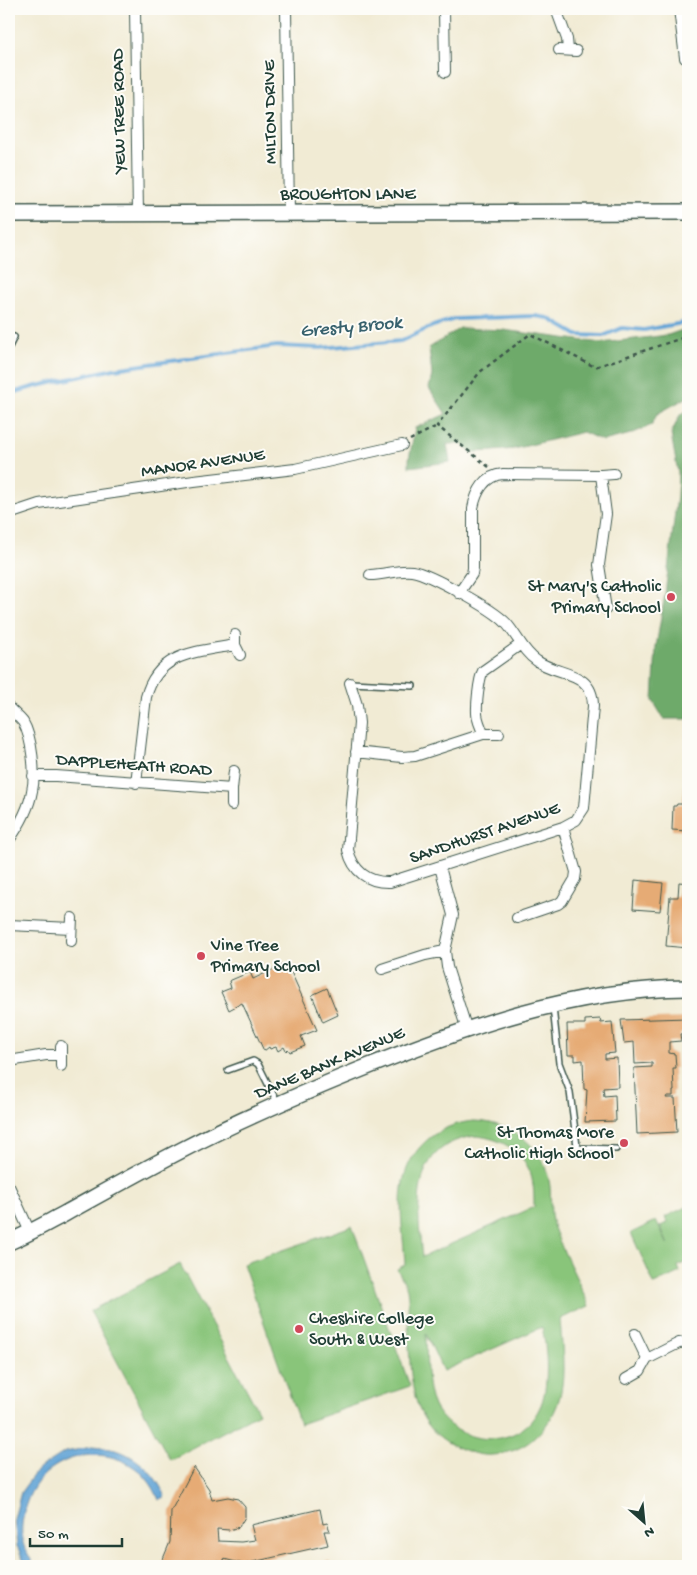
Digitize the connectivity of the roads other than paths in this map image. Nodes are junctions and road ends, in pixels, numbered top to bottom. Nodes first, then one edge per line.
1 (135, 9) edge
2 (286, 9) edge
3 (444, 9) edge
4 (556, 9) edge
5 (679, 9) edge
6 (567, 50) dead end
7 (683, 58) edge
8 (445, 72) dead end
9 (688, 212) edge
10 (9, 214) edge
11 (138, 214) junction
12 (289, 214) junction
13 (14, 337) dead end
14 (9, 347) edge
15 (402, 445) road end
16 (614, 474) dead end
17 (601, 475) junction
18 (9, 514) edge
19 (370, 575) dead end
20 (459, 593) junction
21 (606, 609) dead end
22 (521, 644) junction
23 (237, 645) dead end
24 (350, 683) joint
25 (413, 686) dead end
26 (9, 708) edge
27 (483, 734) junction
28 (499, 734) dead end
29 (356, 752) junction
30 (234, 770) dead end
31 (33, 776) junction
32 (136, 782) junction
33 (232, 789) junction
34 (232, 805) dead end
35 (563, 827) junction
36 (9, 840) edge
37 (440, 867) junction
38 (517, 918) dead end
39 (9, 925) edge
40 (71, 941) dead end
41 (445, 951) junction
42 (382, 969) dead end
43 (688, 988) edge
44 (552, 1004) junction
45 (467, 1030) junction
46 (61, 1056) dead end
47 (9, 1061) edge
48 (228, 1070) dead end
49 (278, 1105) junction
50 (616, 1149) dead end
51 (9, 1186) edge
52 (30, 1232) junction
53 (9, 1242) edge
54 (634, 1334) dead end
55 (688, 1342) edge
56 (647, 1359) junction
57 (626, 1379) dead end

1 - 11 street, YEW TREE ROAD
2 - 12 street, MILTON DRIVE
3 - 8 street
4 - 6 street
5 - 7 street
9 - 12 street, BROUGHTON LANE
10 - 11 street, BROUGHTON LANE
11 - 12 street, BROUGHTON LANE
13 - 14 lane
15 - 18 street, MANOR AVENUE
16 - 17 street
17 - 20 street
17 - 21 street
19 - 20 street, SANDHURST AVENUE
20 - 22 street, SANDHURST AVENUE
22 - 27 street
22 - 35 street, SANDHURST AVENUE
23 - 32 street
24 - 25 lane
24 - 29 street, SANDHURST AVENUE
26 - 31 street
27 - 28 street
27 - 29 street
29 - 37 street, SANDHURST AVENUE
30 - 33 street, DAPPLEHEATH ROAD
31 - 32 street, DAPPLEHEATH ROAD
31 - 36 street
32 - 33 street, DAPPLEHEATH ROAD
33 - 34 street, DAPPLEHEATH ROAD
35 - 37 street, SANDHURST AVENUE
35 - 38 street
37 - 41 street
39 - 40 street
41 - 42 street
41 - 45 street
43 - 44 street, DANE BANK AVENUE
44 - 45 street, DANE BANK AVENUE
44 - 50 lane
45 - 49 street, DANE BANK AVENUE
46 - 47 street
48 - 49 lane
49 - 52 street, DANE BANK AVENUE
51 - 52 street
52 - 53 street, DANE BANK AVENUE
54 - 56 street
55 - 56 street
56 - 57 street

